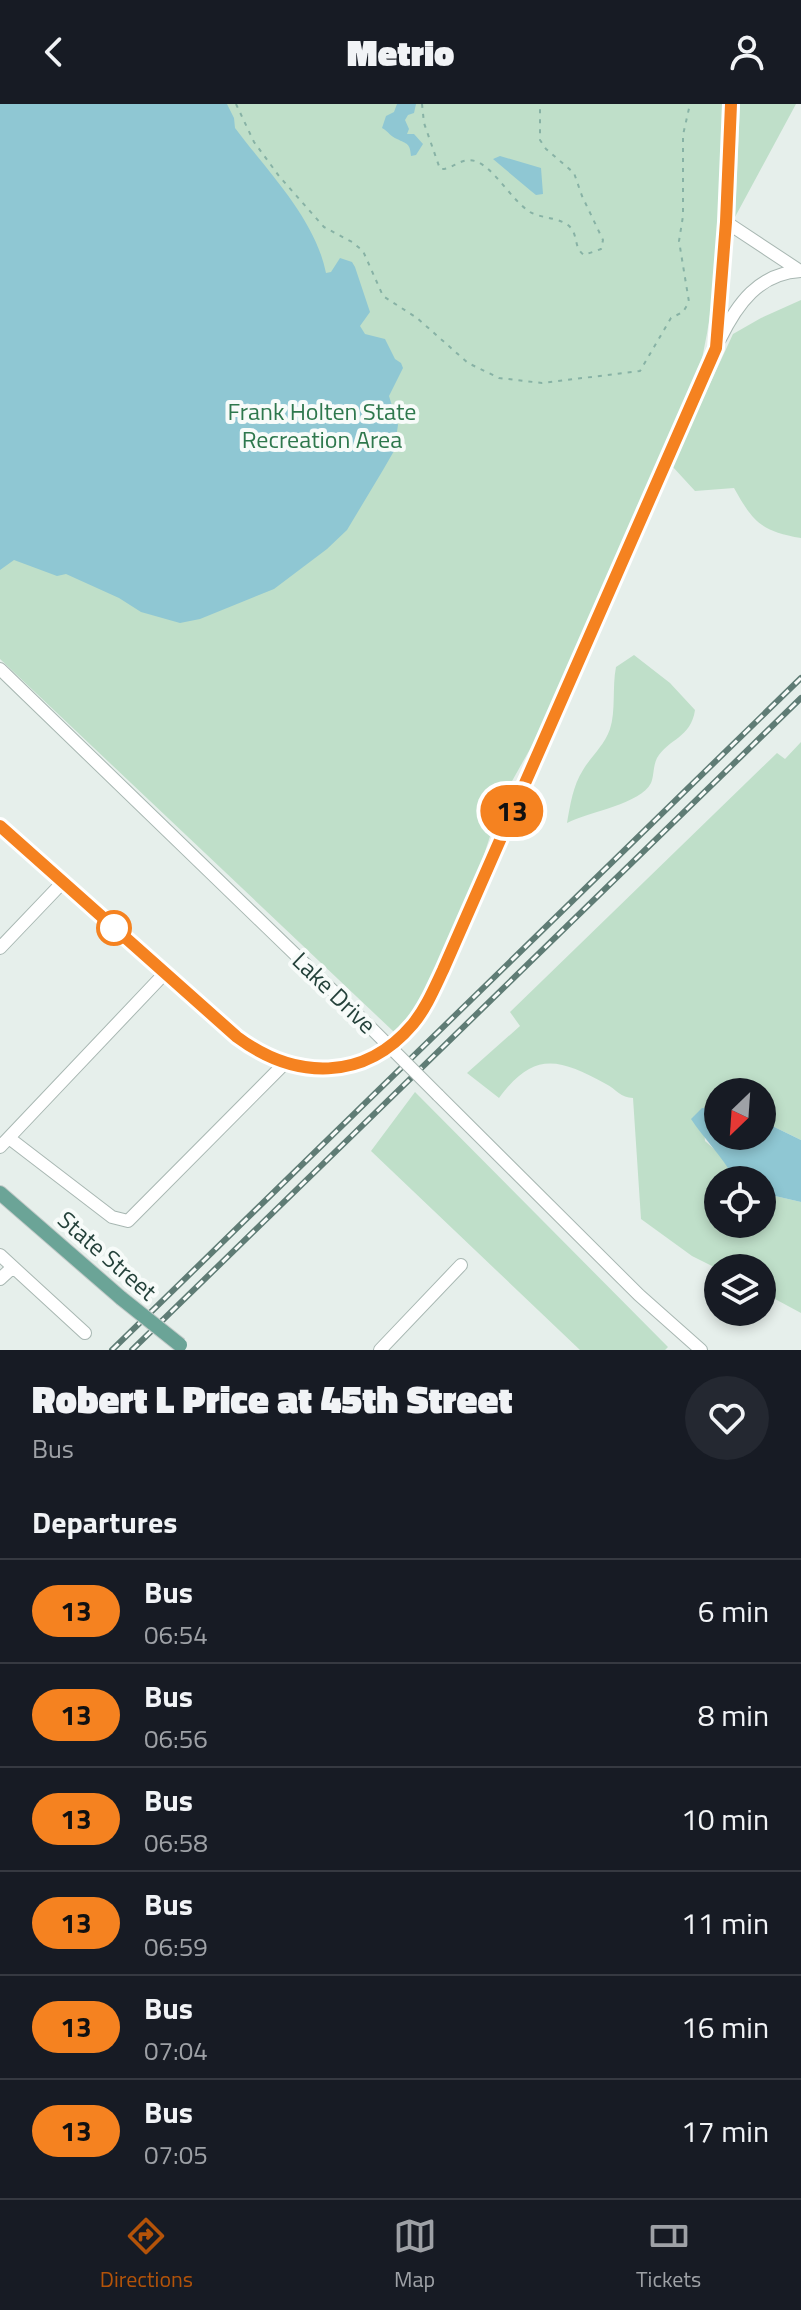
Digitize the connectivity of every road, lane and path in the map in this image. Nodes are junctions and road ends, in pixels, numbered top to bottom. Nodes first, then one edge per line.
1 (236, 104) edge
2 (422, 104) edge
3 (540, 104) edge
4 (690, 104) edge
5 (731, 104) edge
6 (726, 222) junction
7 (800, 271) edge
8 (716, 348) junction
9 (0, 669) edge
10 (0, 826) edge
11 (63, 882) junction
12 (0, 948) edge
13 (165, 973) junction
14 (284, 1064) junction
15 (4, 1142) edge
16 (0, 1193) edge
17 (0, 1255) edge
18 (461, 1265) dead end
19 (12, 1268) junction
20 (0, 1279) edge
21 (85, 1333) dead end
22 (183, 1348) edge
23 (380, 1350) edge
24 (701, 1350) edge

1 - 4 path
2 - 3 path
5 - 6 street
6 - 7 street
6 - 8 street
7 - 8 street
8 - 14 street
9 - 24 street, Lake Drive, bridge
10 - 11 street
11 - 12 street
11 - 13 street
13 - 14 street
13 - 15 street
14 - 15 street
16 - 22 main road, State Street, bridge
17 - 19 street
18 - 23 street
19 - 20 street
19 - 21 street

